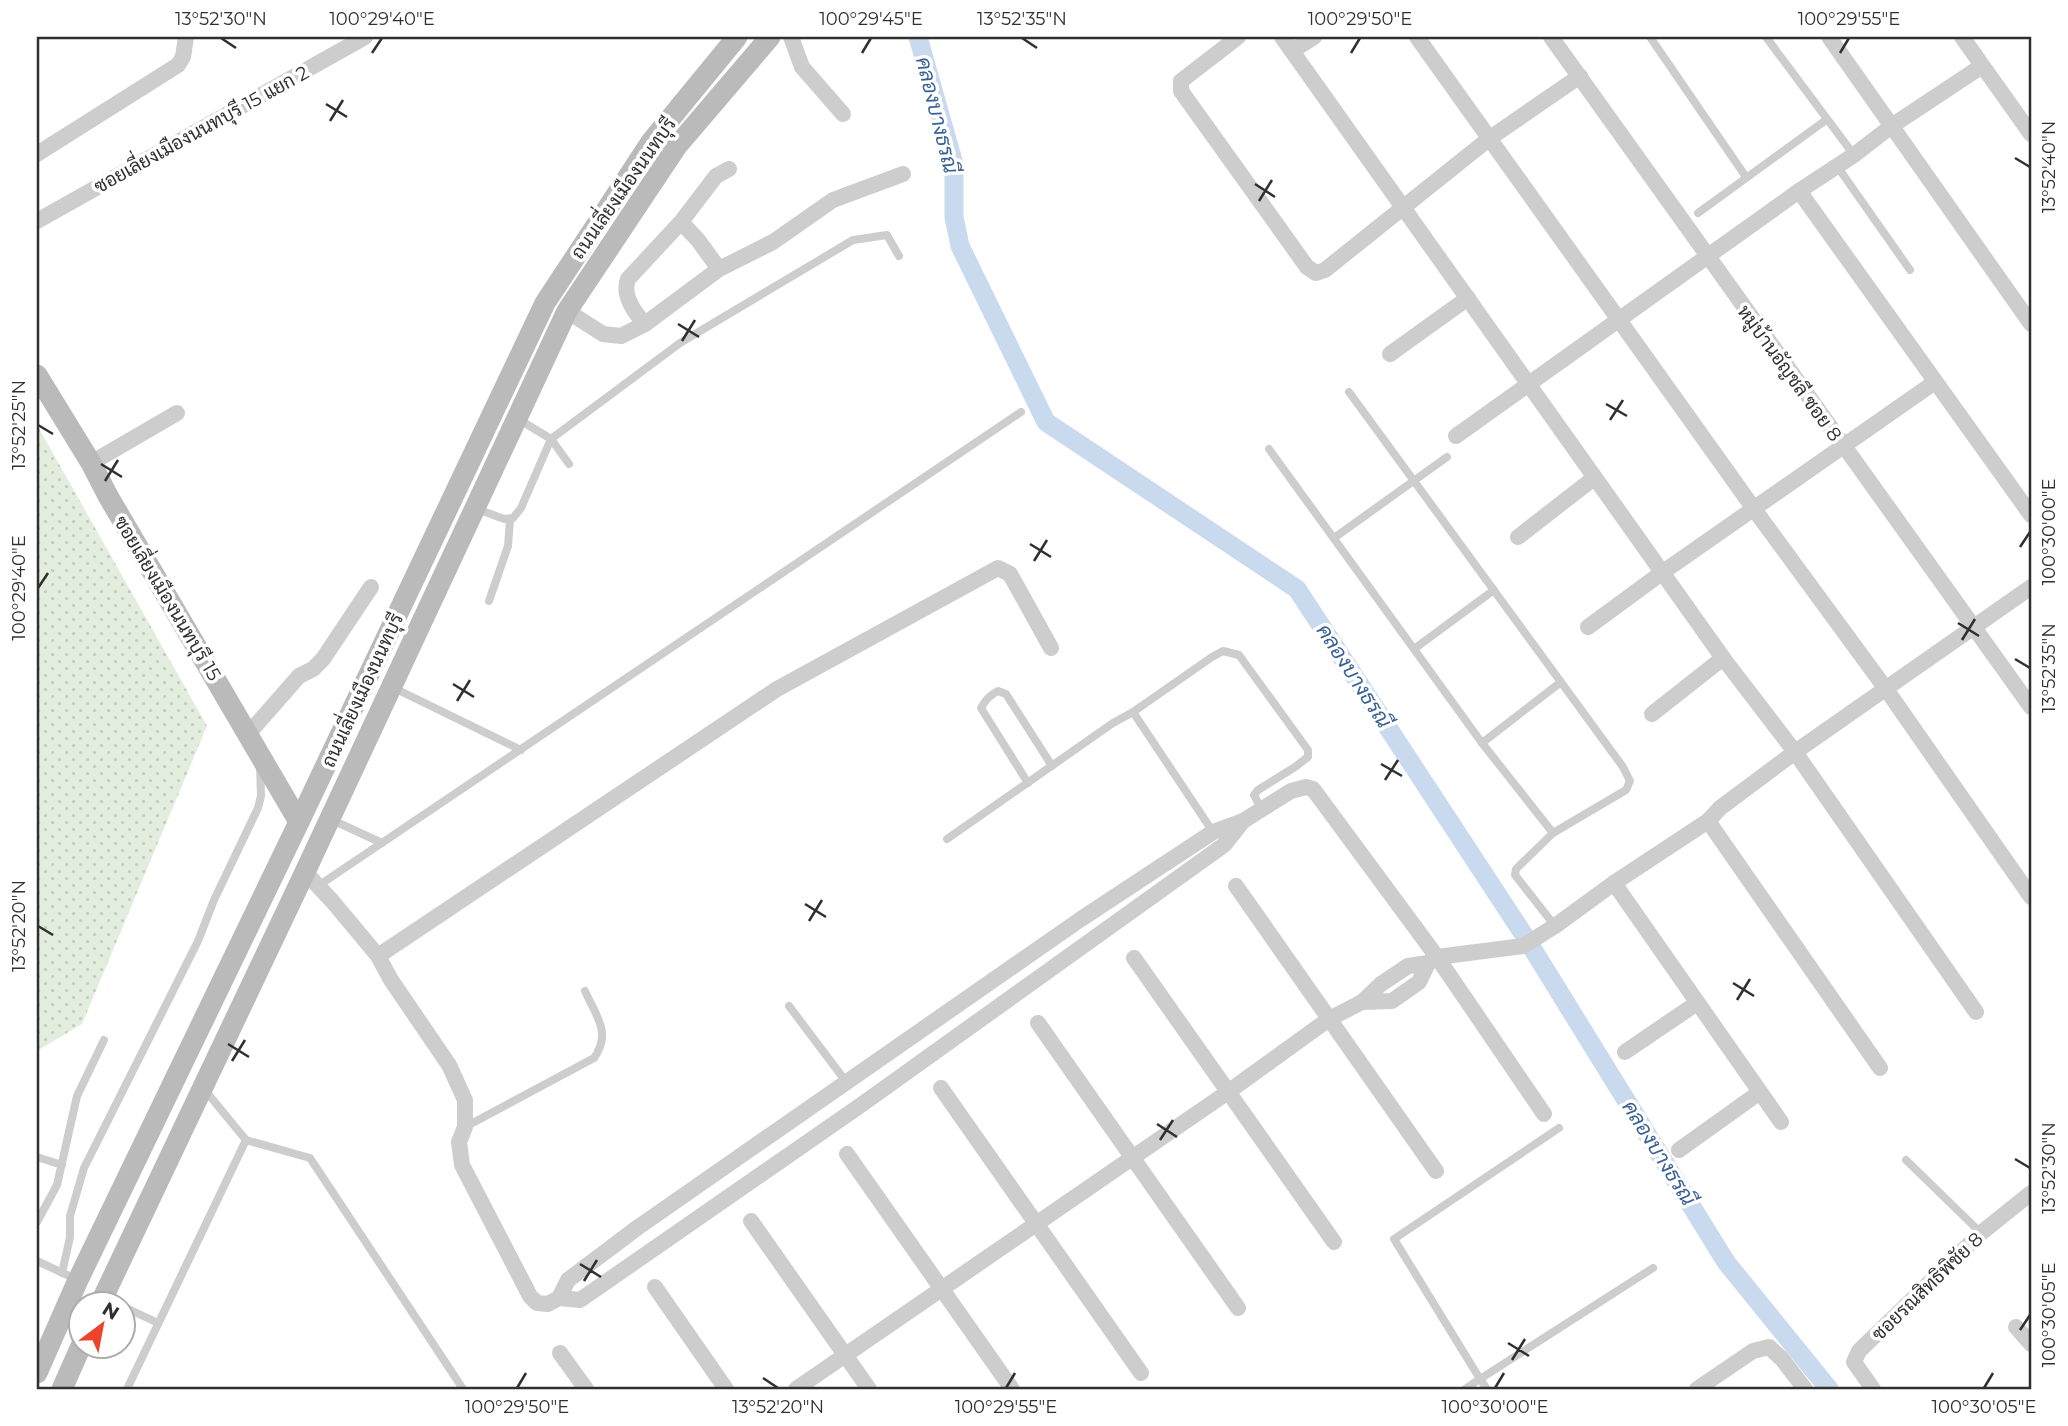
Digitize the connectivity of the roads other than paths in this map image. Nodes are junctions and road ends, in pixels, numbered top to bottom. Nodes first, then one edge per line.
1 (186, 37) edge
2 (365, 37) edge
3 (737, 37) edge
4 (770, 37) edge
5 (791, 37) edge
6 (1238, 37) edge
7 (1282, 37) edge
8 (1314, 37) edge
9 (1417, 37) edge
10 (1551, 37) edge
11 (1650, 37) edge
12 (1766, 37) edge
13 (1829, 37) edge
14 (1962, 37) edge
15 (1292, 51) junction
16 (1982, 66) junction
17 (1580, 76) junction
18 (843, 114) dead end
19 (1826, 120) junction
20 (1892, 125) junction
21 (2031, 134) edge
22 (1490, 138) junction
23 (37, 153) edge
24 (1854, 155) junction
25 (1838, 166) junction
26 (729, 169) dead end
27 (902, 174) dead end
28 (1746, 177) junction
29 (1799, 191) junction
30 (1403, 207) junction
31 (1698, 213) dead end
32 (37, 221) edge
33 (681, 222) junction
34 (899, 256) dead end
35 (1709, 258) junction
36 (719, 269) junction
37 (1910, 270) dead end
38 (1468, 298) junction
39 (567, 311) junction
40 (1620, 320) junction
41 (645, 324) junction
42 (2031, 324) edge
43 (1390, 354) dead end
44 (37, 375) edge
45 (1935, 382) junction
46 (1528, 383) junction
47 (1349, 392) dead end
48 (1021, 412) dead end
49 (177, 413) dead end
50 (515, 418) junction
51 (1456, 436) dead end
52 (551, 439) junction
53 (1843, 446) junction
54 (1269, 450) dead end
55 (1447, 457) dead end
56 (91, 463) junction
57 (569, 464) dead end
58 (1594, 478) junction
59 (1414, 481) junction
60 (474, 508) junction
61 (1754, 509) junction
62 (2031, 514) edge
63 (510, 520) junction
64 (1518, 537) dead end
65 (1334, 538) junction
66 (1663, 572) junction
67 (371, 586) dead end
68 (2031, 587) edge
69 (1494, 590) junction
70 (489, 601) dead end
71 (1975, 626) junction
72 (1588, 628) dead end
73 (1051, 649) dead end
74 (1414, 649) junction
75 (1723, 658) junction
76 (1561, 682) junction
77 (391, 687) junction
78 (1886, 689) junction
79 (2031, 707) edge
80 (1133, 712) junction
81 (1652, 714) dead end
82 (248, 733) junction
83 (1482, 743) junction
84 (521, 750) junction
85 (260, 752) junction
86 (1795, 752) junction
87 (1052, 766) junction
88 (1028, 783) junction
89 (1262, 810) junction
90 (330, 819) junction
91 (299, 821) junction
92 (1243, 821) junction
93 (1708, 821) junction
94 (1213, 832) junction
95 (1553, 834) junction
96 (947, 839) dead end
97 (382, 843) junction
98 (312, 879) junction
99 (1614, 883) junction
100 (1236, 886) dead end
101 (2031, 897) edge
102 (1555, 926) junction
103 (1053, 938) junction
104 (378, 956) junction
105 (1134, 958) dead end
106 (1066, 959) junction
107 (1432, 960) junction
108 (585, 991) dead end
109 (1698, 1003) junction
110 (789, 1006) dead end
111 (1976, 1012) dead end
112 (1329, 1019) junction
113 (1038, 1023) dead end
114 (104, 1040) dead end
115 (1625, 1052) dead end
116 (1880, 1068) dead end
117 (846, 1083) junction
118 (202, 1086) junction
119 (941, 1088) dead end
120 (1228, 1092) junction
121 (1760, 1092) junction
122 (861, 1105) junction
123 (1544, 1114) dead end
124 (1781, 1122) dead end
125 (465, 1127) junction
126 (1559, 1128) dead end
127 (246, 1139) junction
128 (1679, 1150) dead end
129 (847, 1154) dead end
130 (37, 1157) edge
131 (1132, 1157) junction
132 (1906, 1160) dead end
133 (62, 1165) junction
134 (1436, 1171) dead end
135 (2031, 1193) edge
136 (751, 1221) dead end
137 (37, 1222) edge
138 (1035, 1223) junction
139 (1981, 1233) junction
140 (1334, 1242) dead end
141 (37, 1261) edge
142 (1653, 1268) dead end
143 (70, 1276) junction
144 (655, 1287) dead end
145 (941, 1289) junction
146 (116, 1290) edge
147 (559, 1298) junction
148 (1238, 1308) dead end
149 (136, 1313) edge
150 (158, 1323) junction
151 (2016, 1326) dead end
152 (2031, 1344) edge
153 (560, 1353) dead end
154 (845, 1355) junction
155 (75, 1360) edge
156 (37, 1373) edge
157 (1141, 1373) dead end
158 (1480, 1379) junction
159 (62, 1389) edge
160 (127, 1389) edge
161 (463, 1389) edge
162 (586, 1389) edge
163 (726, 1389) edge
164 (796, 1389) edge
165 (869, 1389) edge
166 (1012, 1389) edge
167 (1465, 1389) edge
168 (1487, 1389) edge
169 (1697, 1389) edge
170 (1805, 1389) edge
171 (1873, 1389) edge

1 - 23 street
2 - 32 street, ซอยเลี่ยงเมืองนนทบุรี 15 แยก 2
3 - 91 main road, ถนนเลี่ยงเมืองนนทบุรี
4 - 39 main road, ถนนเลี่ยงเมืองนนทบุรี
5 - 18 street
6 - 30 street
7 - 15 street
8 - 15 street
9 - 22 street
10 - 17 street, หมู่บ้านอัญชลี ซอย 8
11 - 28 lane
12 - 19 lane
13 - 20 street
14 - 16 street
15 - 30 street
16 - 20 street
16 - 21 street
17 - 22 street
17 - 35 street, หมู่บ้านอัญชลี ซอย 8
19 - 24 lane
19 - 28 lane
20 - 24 street
20 - 42 street
22 - 30 street
22 - 40 street
24 - 25 street
25 - 29 street
25 - 37 lane
26 - 33 street
27 - 36 street
28 - 31 lane
29 - 35 street
29 - 45 street
30 - 38 street
33 - 36 street
33 - 41 street
34 - 52 lane
35 - 40 street
35 - 53 street, หมู่บ้านอัญชลี ซอย 8
36 - 41 street
38 - 43 street
38 - 46 street
39 - 41 street
39 - 50 main road, ถนนเลี่ยงเมืองนนทบุรี
40 - 46 street
40 - 61 street
44 - 56 main road, ซอยเลี่ยงเมืองนนทบุรี 15
45 - 53 street
45 - 62 street
46 - 51 street
46 - 58 street
47 - 59 lane
48 - 84 lane
49 - 56 street
50 - 52 lane
50 - 60 main road, ถนนเลี่ยงเมืองนนทบุรี
52 - 57 lane
52 - 63 lane
53 - 61 street
53 - 71 street, หมู่บ้านอัญชลี ซอย 8
54 - 65 lane
55 - 59 lane
56 - 82 main road, ซอยเลี่ยงเมืองนนทบุรี 15
58 - 64 street
58 - 66 street
59 - 65 lane
59 - 69 lane
60 - 63 lane
60 - 77 main road, ถนนเลี่ยงเมืองนนทบุรี
61 - 66 street
61 - 78 street
63 - 70 lane
65 - 74 lane
66 - 72 street
66 - 75 street
67 - 82 street
68 - 71 street
69 - 74 lane
69 - 76 lane
71 - 78 street
71 - 79 street, หมู่บ้านอัญชลี ซอย 8
73 - 104 street
74 - 83 lane
75 - 81 street
75 - 86 street
76 - 83 lane
76 - 95 lane
77 - 84 lane
77 - 90 main road, ถนนเลี่ยงเมืองนนทบุรี
78 - 86 street
78 - 101 street
80 - 87 lane
80 - 89 lane
80 - 94 lane
82 - 85 main road, ซอยเลี่ยงเมืองนนทบุรี 15
83 - 95 lane
84 - 97 lane
85 - 91 main road, ซอยเลี่ยงเมืองนนทบุรี 15
85 - 143 lane
86 - 93 street
86 - 111 street
87 - 88 lane
87 - 88 lane
88 - 96 lane
89 - 92 street
89 - 107 street
90 - 97 lane
90 - 98 main road, ถนนเลี่ยงเมืองนนทบุรี
91 - 143 main road, ถนนเลี่ยงเมืองนนทบุรี
92 - 94 street
92 - 106 street
93 - 99 street
93 - 116 street
94 - 103 street
95 - 102 lane
97 - 98 lane
98 - 104 street
98 - 118 main road, ถนนเลี่ยงเมืองนนทบุรี
99 - 102 street
99 - 109 street
100 - 112 street
102 - 107 street
103 - 106 street
103 - 117 street
104 - 125 street
105 - 120 street
106 - 122 street
107 - 112 street
107 - 123 street
108 - 125 lane
109 - 115 street
109 - 121 street
110 - 117 lane
112 - 120 street
112 - 134 street
113 - 131 street
114 - 133 lane
117 - 122 street
117 - 147 street
118 - 127 lane
118 - 146 main road, ถนนเลี่ยงเมืองนนทบุรี
119 - 138 street
120 - 131 street
120 - 140 street
121 - 124 street
121 - 128 street
122 - 147 street
125 - 147 street
126 - 158 lane
127 - 150 lane
127 - 161 lane
129 - 145 street
130 - 133 lane
131 - 138 street
131 - 148 street
132 - 139 lane
133 - 137 lane
135 - 139 street, ซอยรณสิทธิพิชัย 8
136 - 154 street
138 - 145 street
138 - 157 street
139 - 171 street, ซอยรณสิทธิพิชัย 8
141 - 143 lane
142 - 158 lane
143 - 156 main road, ถนนเลี่ยงเมืองนนทบุรี
144 - 163 street
145 - 154 street
145 - 166 street
149 - 150 lane
150 - 160 lane
151 - 152 street
153 - 162 street
154 - 164 street
154 - 165 street
155 - 159 main road
158 - 167 lane
158 - 168 lane
169 - 170 street

